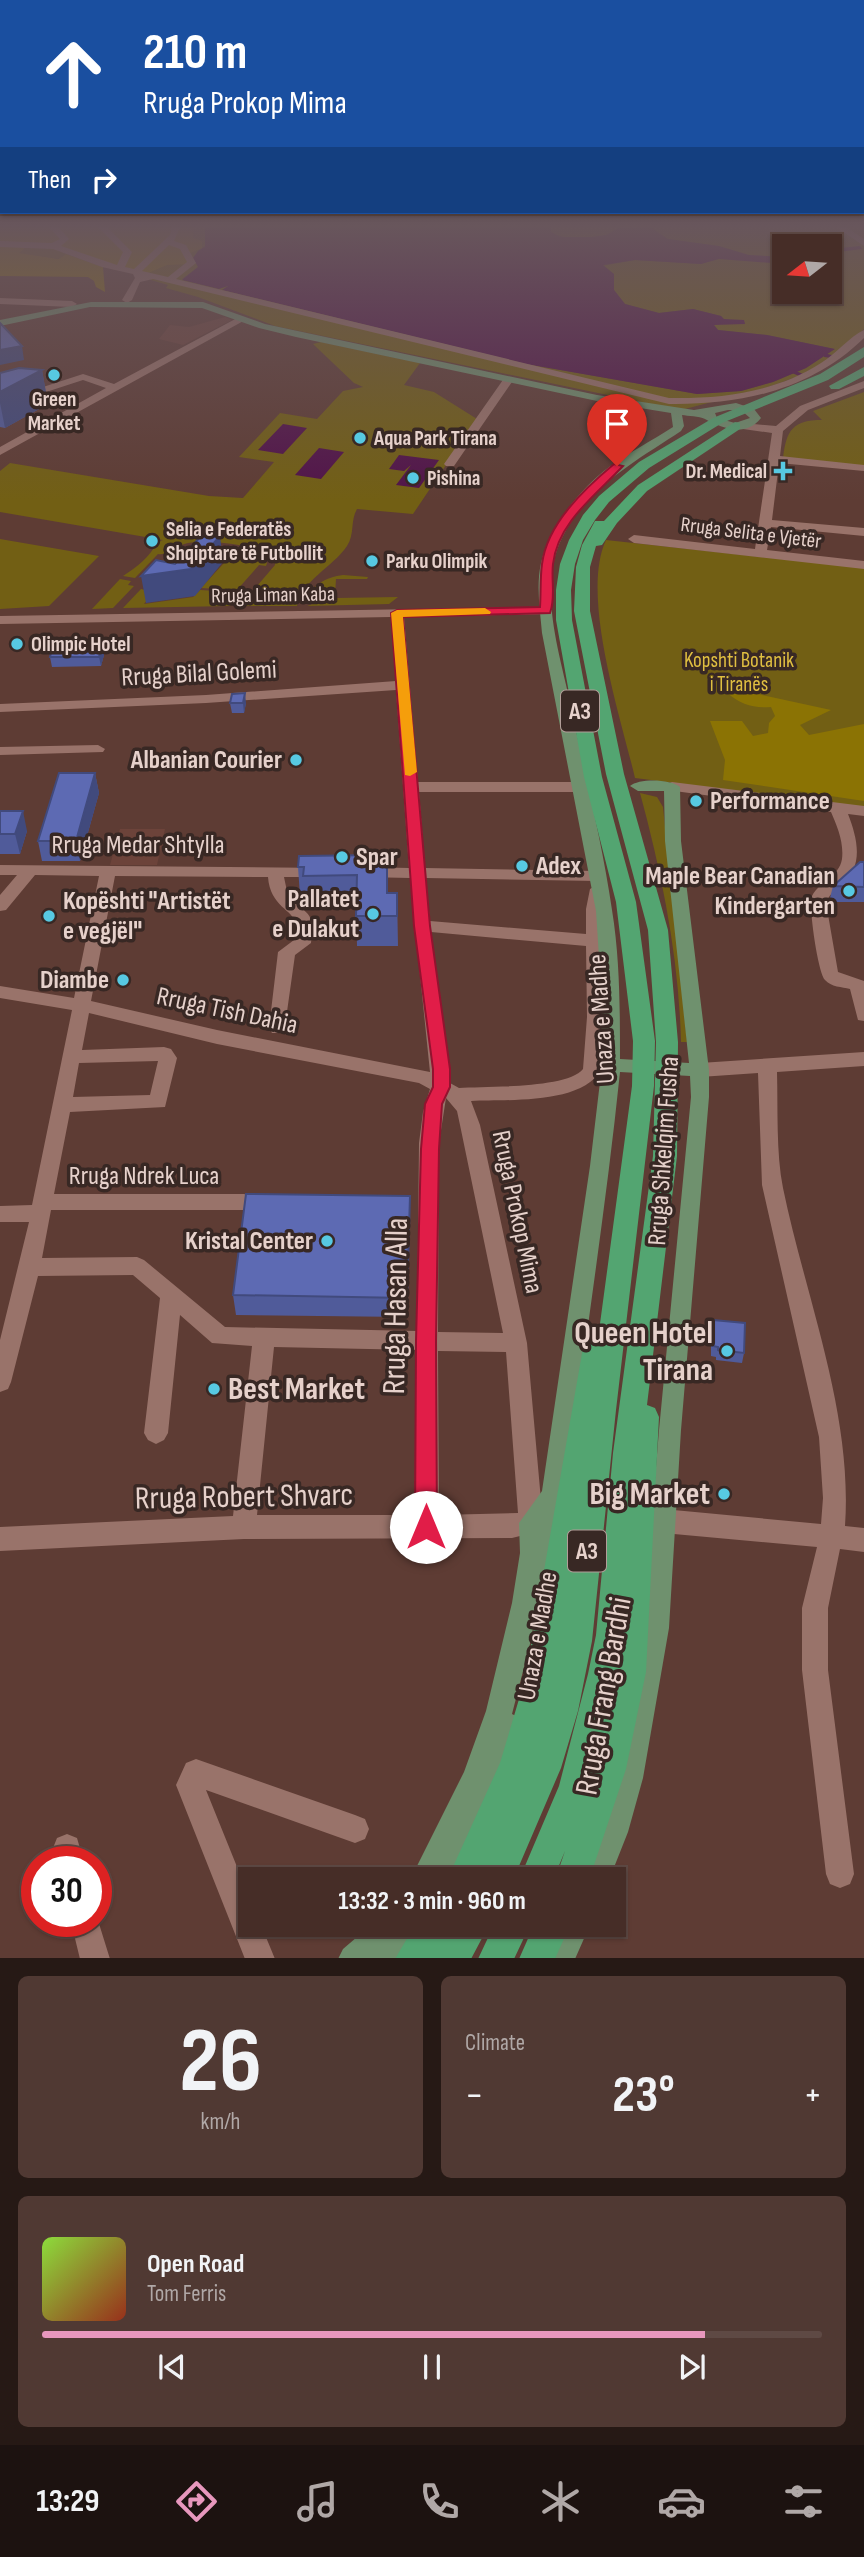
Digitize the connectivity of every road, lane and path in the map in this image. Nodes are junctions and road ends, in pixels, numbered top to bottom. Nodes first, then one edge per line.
1 (327, 318) edge
2 (242, 319) joint
3 (864, 333) edge
4 (864, 344) edge
5 (864, 351) edge
6 (864, 364) edge
7 (864, 371) edge
8 (509, 379) junction
9 (864, 384) edge
10 (114, 387) junction
11 (0, 404) edge
12 (732, 407) junction
13 (676, 412) junction
14 (758, 418) junction
15 (710, 421) junction
16 (739, 426) junction
17 (779, 430) junction
18 (0, 452) edge
19 (774, 459) junction
20 (450, 464) dead end
21 (864, 468) edge
22 (765, 523) junction
23 (864, 532) edge
24 (634, 539) dead end
25 (761, 553) junction
26 (577, 559) junction
27 (864, 565) edge
28 (546, 611) junction
29 (397, 613) junction
30 (0, 620) edge
31 (401, 685) junction
32 (0, 708) edge
33 (98, 749) dead end
34 (0, 751) edge
35 (638, 786) dead end
36 (411, 787) junction
37 (583, 787) junction
38 (671, 787) junction
39 (837, 807) junction
40 (864, 811) edge
41 (0, 870) edge
42 (31, 870) junction
43 (108, 871) junction
44 (276, 872) junction
45 (417, 873) junction
46 (597, 883) junction
47 (0, 906) edge
48 (422, 926) junction
49 (595, 941) junction
50 (0, 992) edge
51 (80, 1005) junction
52 (864, 1015) edge
53 (278, 1028) dead end
54 (71, 1057) junction
55 (864, 1059) edge
56 (618, 1065) junction
57 (767, 1067) junction
58 (692, 1070) junction
59 (449, 1091) junction
60 (62, 1105) junction
61 (252, 1202) edge
62 (42, 1208) junction
63 (626, 1209) junction
64 (0, 1214) edge
65 (30, 1268) junction
66 (172, 1294) junction
67 (645, 1310) junction
68 (264, 1338) junction
69 (426, 1341) junction
70 (516, 1343) junction
71 (0, 1382) edge
72 (156, 1433) dead end
73 (554, 1491) junction
74 (663, 1521) junction
75 (244, 1527) junction
76 (426, 1527) junction
77 (532, 1531) junction
78 (0, 1539) edge
79 (832, 1539) junction
80 (864, 1540) edge
81 (541, 1604) junction
82 (355, 1829) dead end
83 (431, 1867) edge
84 (451, 1867) edge
85 (470, 1867) edge
86 (502, 1867) edge
87 (541, 1867) edge
88 (576, 1867) edge
89 (600, 1867) edge
90 (840, 1874) dead end
91 (89, 1937) edge
92 (380, 1937) edge
93 (407, 1937) edge
94 (427, 1937) edge
95 (465, 1937) edge
96 (506, 1937) edge
97 (547, 1937) edge
98 (569, 1937) edge
99 (95, 1958) edge
100 (260, 1958) edge
101 (353, 1958) edge
102 (392, 1958) edge
103 (412, 1958) edge
104 (452, 1958) edge
105 (495, 1958) edge
106 (536, 1958) edge
107 (559, 1958) edge

1 - 3 street
2 - 8 main road
2 - 10 street
4 - 12 highway
5 - 14 highway, Unaza e Madhe / A3
6 - 14 highway, Unaza e Madhe / A3
7 - 14 highway
8 - 13 main road
8 - 20 street
9 - 17 street
10 - 11 street
10 - 18 street
12 - 14 main road
12 - 15 main road
13 - 15 main road
13 - 28 main road
14 - 15 highway, Unaza e Madhe / A3
14 - 16 street
14 - 17 street
15 - 16 main road
15 - 26 highway, Unaza e Madhe / A3
15 - 26 highway
16 - 26 highway
17 - 19 street
19 - 21 street
19 - 22 street
22 - 23 street
22 - 25 street
24 - 25 street, Rruga Selita e Vjetër
25 - 27 street, Rruga Selita e Vjetër
26 - 63 highway, Unaza e Madhe / A3
26 - 67 highway, Unaza e Madhe / A3
28 - 29 street, Rruga Liman Kaba
28 - 37 main road
29 - 30 street, Rruga Liman Kaba
29 - 31 street, Rruga Prokop Mima
31 - 32 street, Rruga Bilal Golemi
31 - 36 street, Rruga Prokop Mima
33 - 34 street
35 - 38 main road
36 - 37 street
36 - 45 street, Rruga Prokop Mima
37 - 46 main road
38 - 39 street
38 - 58 main road, Rruga Shkelqim Fusha
39 - 40 street
39 - 52 street
41 - 42 street, Rruga Medar Shtylla
42 - 43 street, Rruga Medar Shtylla
42 - 47 street
43 - 44 street, Rruga Medar Shtylla
43 - 51 street
44 - 45 street, Rruga Medar Shtylla
44 - 53 street
45 - 46 street, Rruga Medar Shtylla
45 - 48 street, Rruga Prokop Mima
46 - 49 street
46 - 56 main road
48 - 49 street
48 - 59 street, Rruga Prokop Mima
49 - 59 street
50 - 51 street, Rruga Tish Dahia
51 - 54 street
51 - 59 street, Rruga Tish Dahia
54 - 60 street
54 - 60 street
55 - 57 street
56 - 58 main road
56 - 73 main road
57 - 58 street
57 - 79 street
58 - 74 main road, Rruga Shkelqim Fusha
59 - 69 street, Rruga Hasan Alla
59 - 70 street, Rruga Prokop Mima
60 - 62 street
61 - 62 street, Rruga Ndrek Luca
62 - 64 street, Rruga Ndrek Luca
62 - 65 street
63 - 85 highway
63 - 86 highway, Unaza e Madhe / A3
65 - 66 street
65 - 71 street
66 - 68 street
66 - 72 street
67 - 87 highway, Unaza e Madhe / A3
67 - 88 highway
68 - 69 street
68 - 75 street
69 - 70 street
69 - 76 street, Rruga Hasan Alla
70 - 77 street, Rruga Prokop Mima
73 - 77 main road
73 - 81 main road
74 - 79 street
74 - 89 main road, Rruga Frang Bardhi
75 - 76 street, Rruga Robert Shvarc
75 - 78 street, Rruga Robert Shvarc
76 - 77 street, Rruga Robert Shvarc
77 - 81 main road
77 - 83 main road
79 - 80 street
79 - 90 street
81 - 84 main road
82 - 100 street
91 - 99 street
92 - 101 main road
93 - 102 main road
94 - 103 highway
95 - 104 highway
96 - 105 highway
97 - 106 highway
98 - 107 main road

